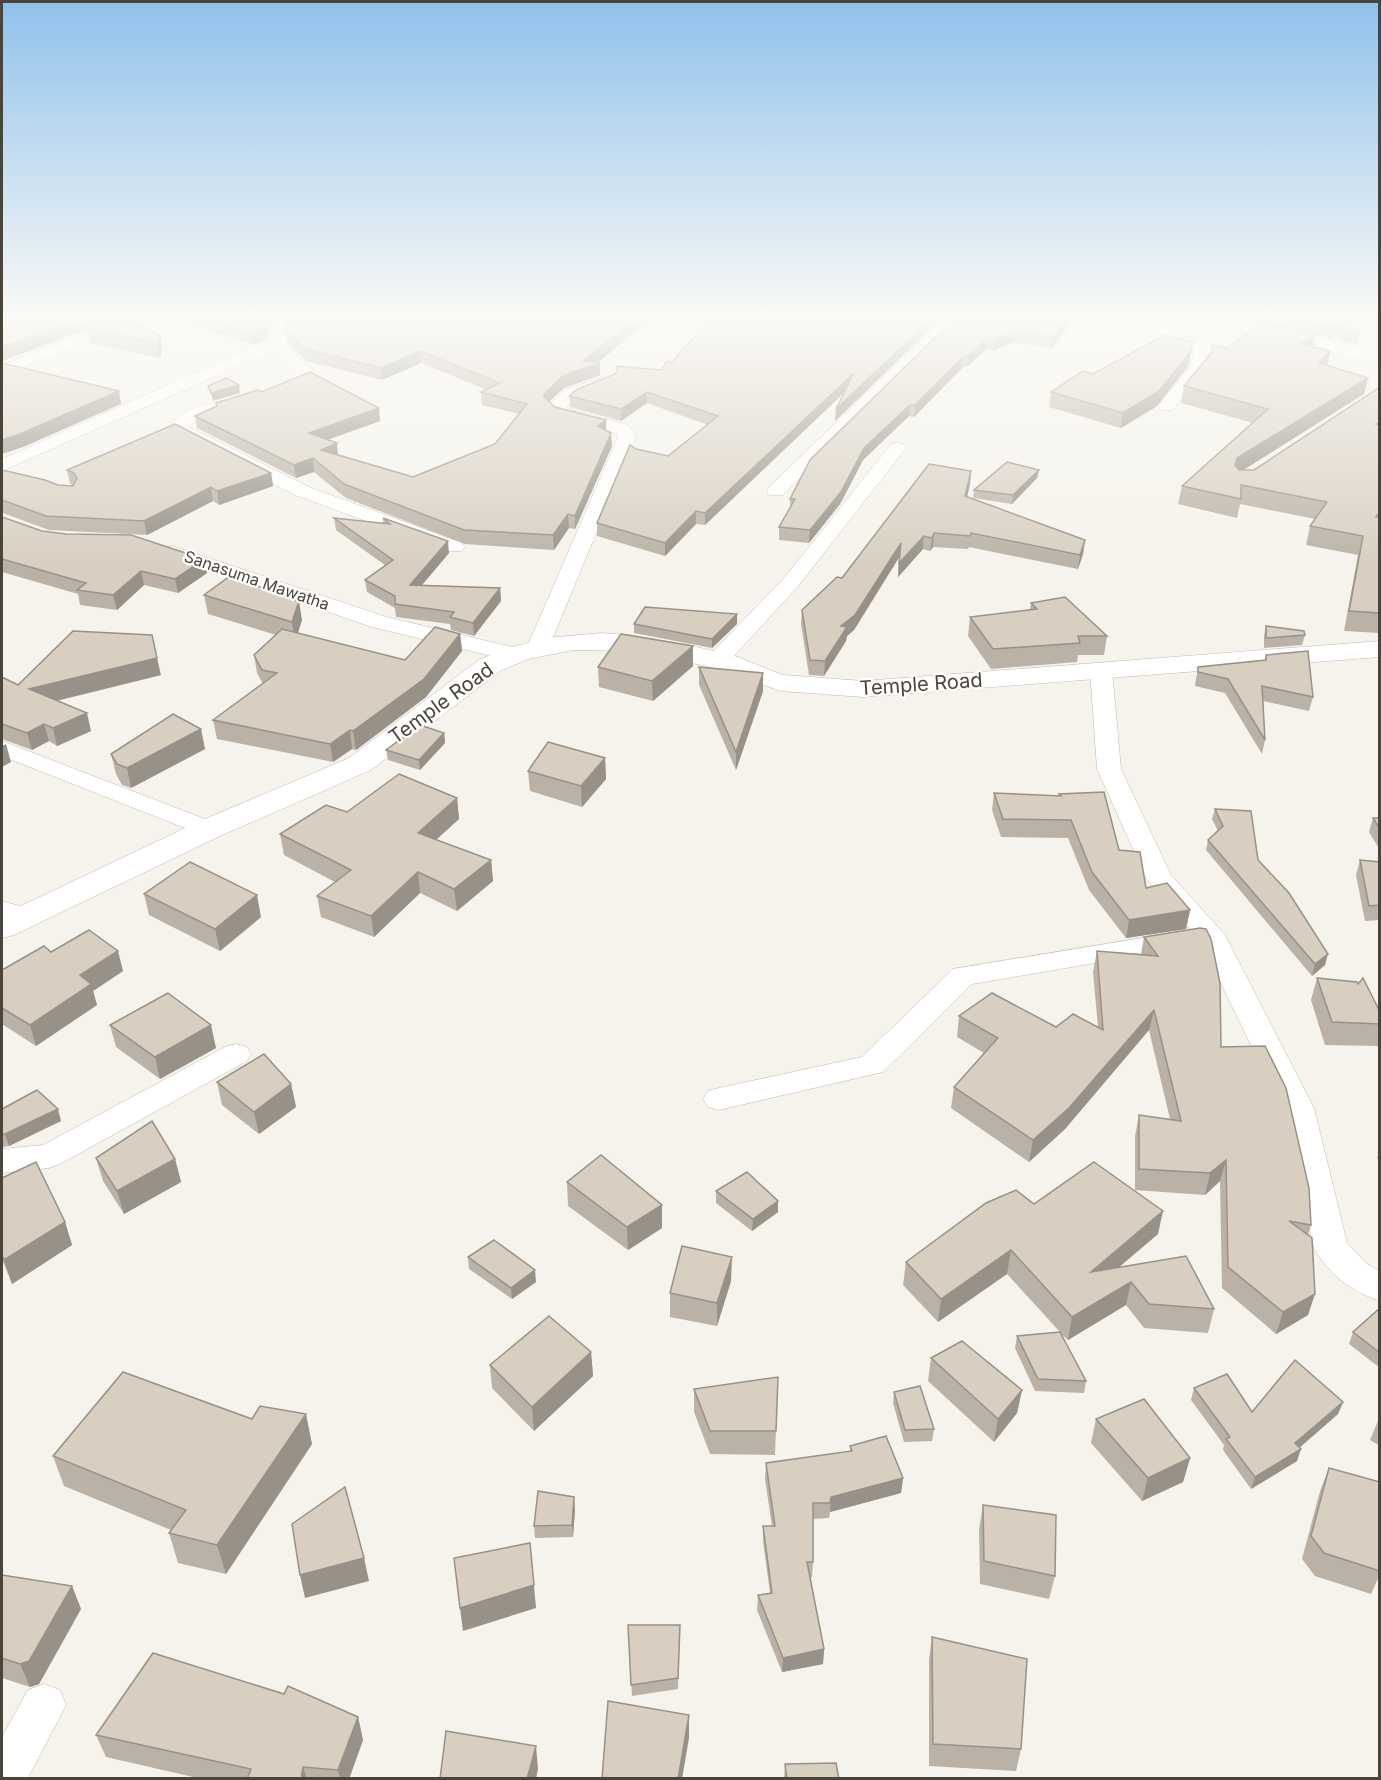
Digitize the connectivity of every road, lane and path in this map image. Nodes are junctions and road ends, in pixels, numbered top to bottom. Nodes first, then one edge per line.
1 (143, 402) edge
2 (237, 402) edge
3 (562, 402) edge
4 (867, 402) edge
5 (1170, 402) edge
6 (1167, 406) dead end
7 (897, 448) dead end
8 (4, 466) edge
9 (28, 474) edge
10 (776, 491) dead end
11 (151, 544) edge
12 (455, 547) dead end
13 (1380, 649) edge
14 (525, 651) junction
15 (718, 660) junction
16 (1101, 670) junction
17 (2, 748) edge
18 (209, 829) junction
19 (10, 918) edge
20 (1211, 935) junction
21 (236, 1054) dead end
22 (719, 1099) dead end
23 (2, 1161) edge
24 (1380, 1287) edge
25 (44, 1705) dead end
26 (3, 1779) edge

1 - 8 street
2 - 12 street
3 - 14 street
4 - 10 street
5 - 6 street
7 - 15 street
8 - 9 street
11 - 14 street, Sanasuma Mawatha
13 - 16 street, Temple Road
14 - 15 street, Temple Road
14 - 18 street, Temple Road
15 - 16 street, Temple Road
16 - 20 street
17 - 18 street
18 - 19 street, Temple Road
20 - 22 street
20 - 24 street
21 - 23 street
25 - 26 street

